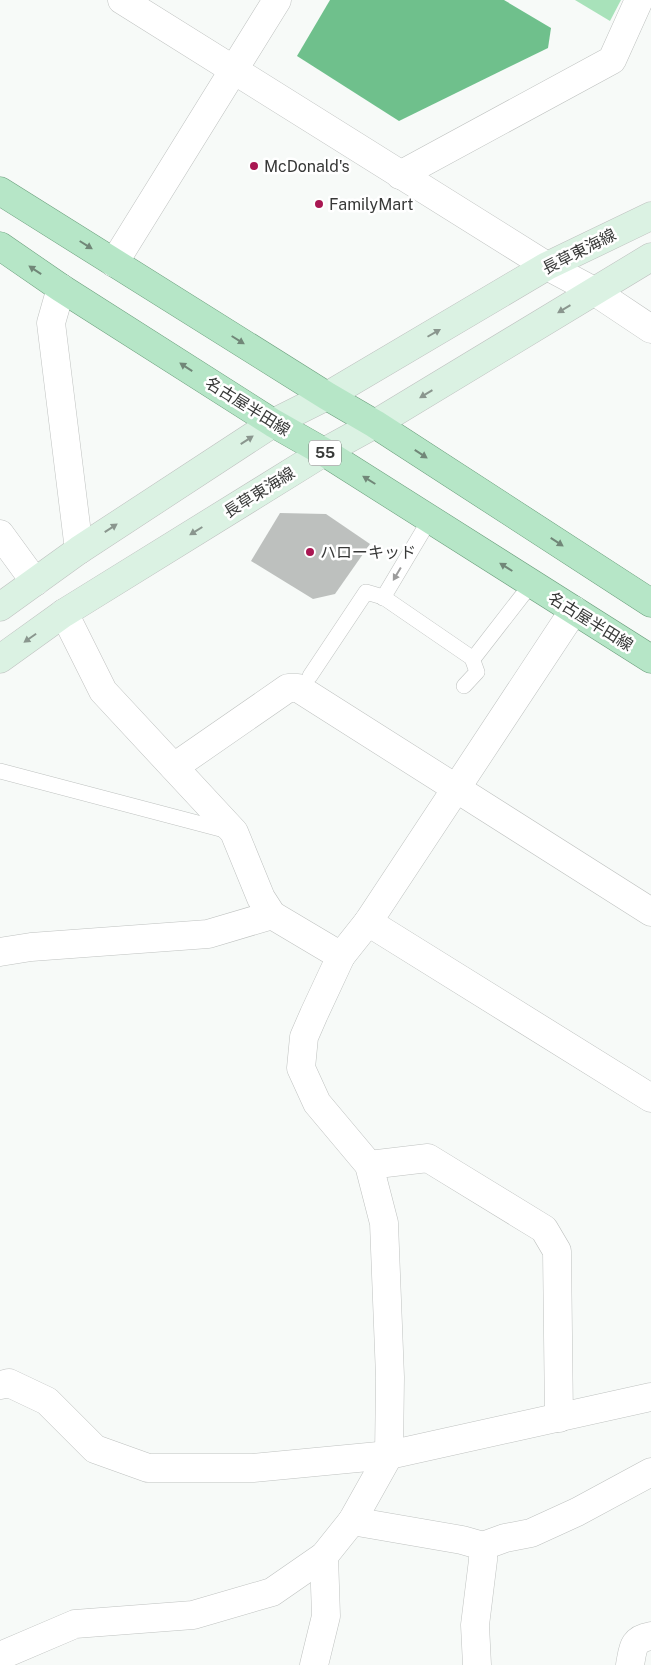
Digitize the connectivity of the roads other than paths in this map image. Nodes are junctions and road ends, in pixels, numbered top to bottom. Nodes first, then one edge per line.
1 (122, 0) edge
2 (277, 0) edge
3 (639, 0) edge
4 (233, 71) junction
5 (400, 175) junction
6 (0, 191) edge
7 (651, 216) edge
8 (0, 246) edge
9 (651, 257) edge
10 (114, 262) junction
11 (547, 266) junction
12 (61, 288) junction
13 (594, 291) junction
14 (651, 329) edge
15 (327, 396) junction
16 (274, 423) junction
17 (375, 424) junction
18 (324, 452) junction
19 (430, 519) dead end
20 (0, 534) edge
21 (79, 550) junction
22 (35, 582) junction
23 (532, 583) dead end
24 (383, 597) junction
25 (651, 603) edge
26 (0, 607) edge
27 (574, 610) junction
28 (64, 613) junction
29 (0, 659) edge
30 (472, 659) dead end
31 (651, 659) edge
32 (310, 676) dead end
33 (464, 686) dead end
34 (174, 767) junction
35 (0, 771) edge
36 (455, 788) junction
37 (234, 832) junction
38 (651, 912) edge
39 (272, 915) junction
40 (368, 922) junction
41 (0, 952) edge
42 (341, 956) junction
43 (651, 1098) edge
44 (369, 1166) junction
45 (0, 1385) edge
46 (651, 1397) edge
47 (559, 1418) junction
48 (389, 1455) junction
49 (651, 1472) edge
50 (352, 1521) junction
51 (483, 1546) junction
52 (324, 1556) junction
53 (651, 1636) edge
54 (0, 1656) edge
55 (314, 1665) edge
56 (477, 1665) edge
57 (630, 1665) edge

1 - 4 street
2 - 4 street
3 - 5 street
4 - 5 street
4 - 10 street
5 - 11 street
6 -> 10 main road
7 - 11 main road, 長草東海線
12 -> 8 main road, 名古屋半田線 / 55
9 - 13 main road, 長草東海線
10 -> 15 main road
11 - 13 street
15 -> 11 main road, 長草東海線
16 -> 12 main road, 名古屋半田線 / 55
12 - 21 street
13 - 14 street
13 -> 17 main road, 長草東海線
15 - 16 main road, 長草東海線
15 - 17 main road
16 - 18 main road, 名古屋半田線 / 55
21 -> 16 main road, 長草東海線
17 - 18 main road, 長草東海線
17 -> 25 main road
27 -> 18 main road, 名古屋半田線 / 55
18 -> 28 main road, 長草東海線
19 -> 24 lane
20 - 22 street
21 - 22 main road, 長草東海線
22 - 26 main road, 長草東海線
23 - 30 lane
24 - 32 lane
24 - 33 lane
27 - 31 main road, 名古屋半田線 / 55
27 - 36 street
28 -> 29 main road, 長草東海線
28 - 34 street
34 - 36 street
34 - 37 street
35 - 37 lane
36 - 38 street
36 - 40 street
37 - 39 street
39 - 41 street
39 - 42 street
40 - 42 street
40 - 43 street
42 - 44 street
44 - 47 street
44 - 48 street
45 - 48 street
46 - 47 street
47 - 48 street
48 - 50 street
49 - 51 street
50 - 51 street
50 - 52 street
51 - 56 street
52 - 54 street
52 - 55 street
53 - 57 street

